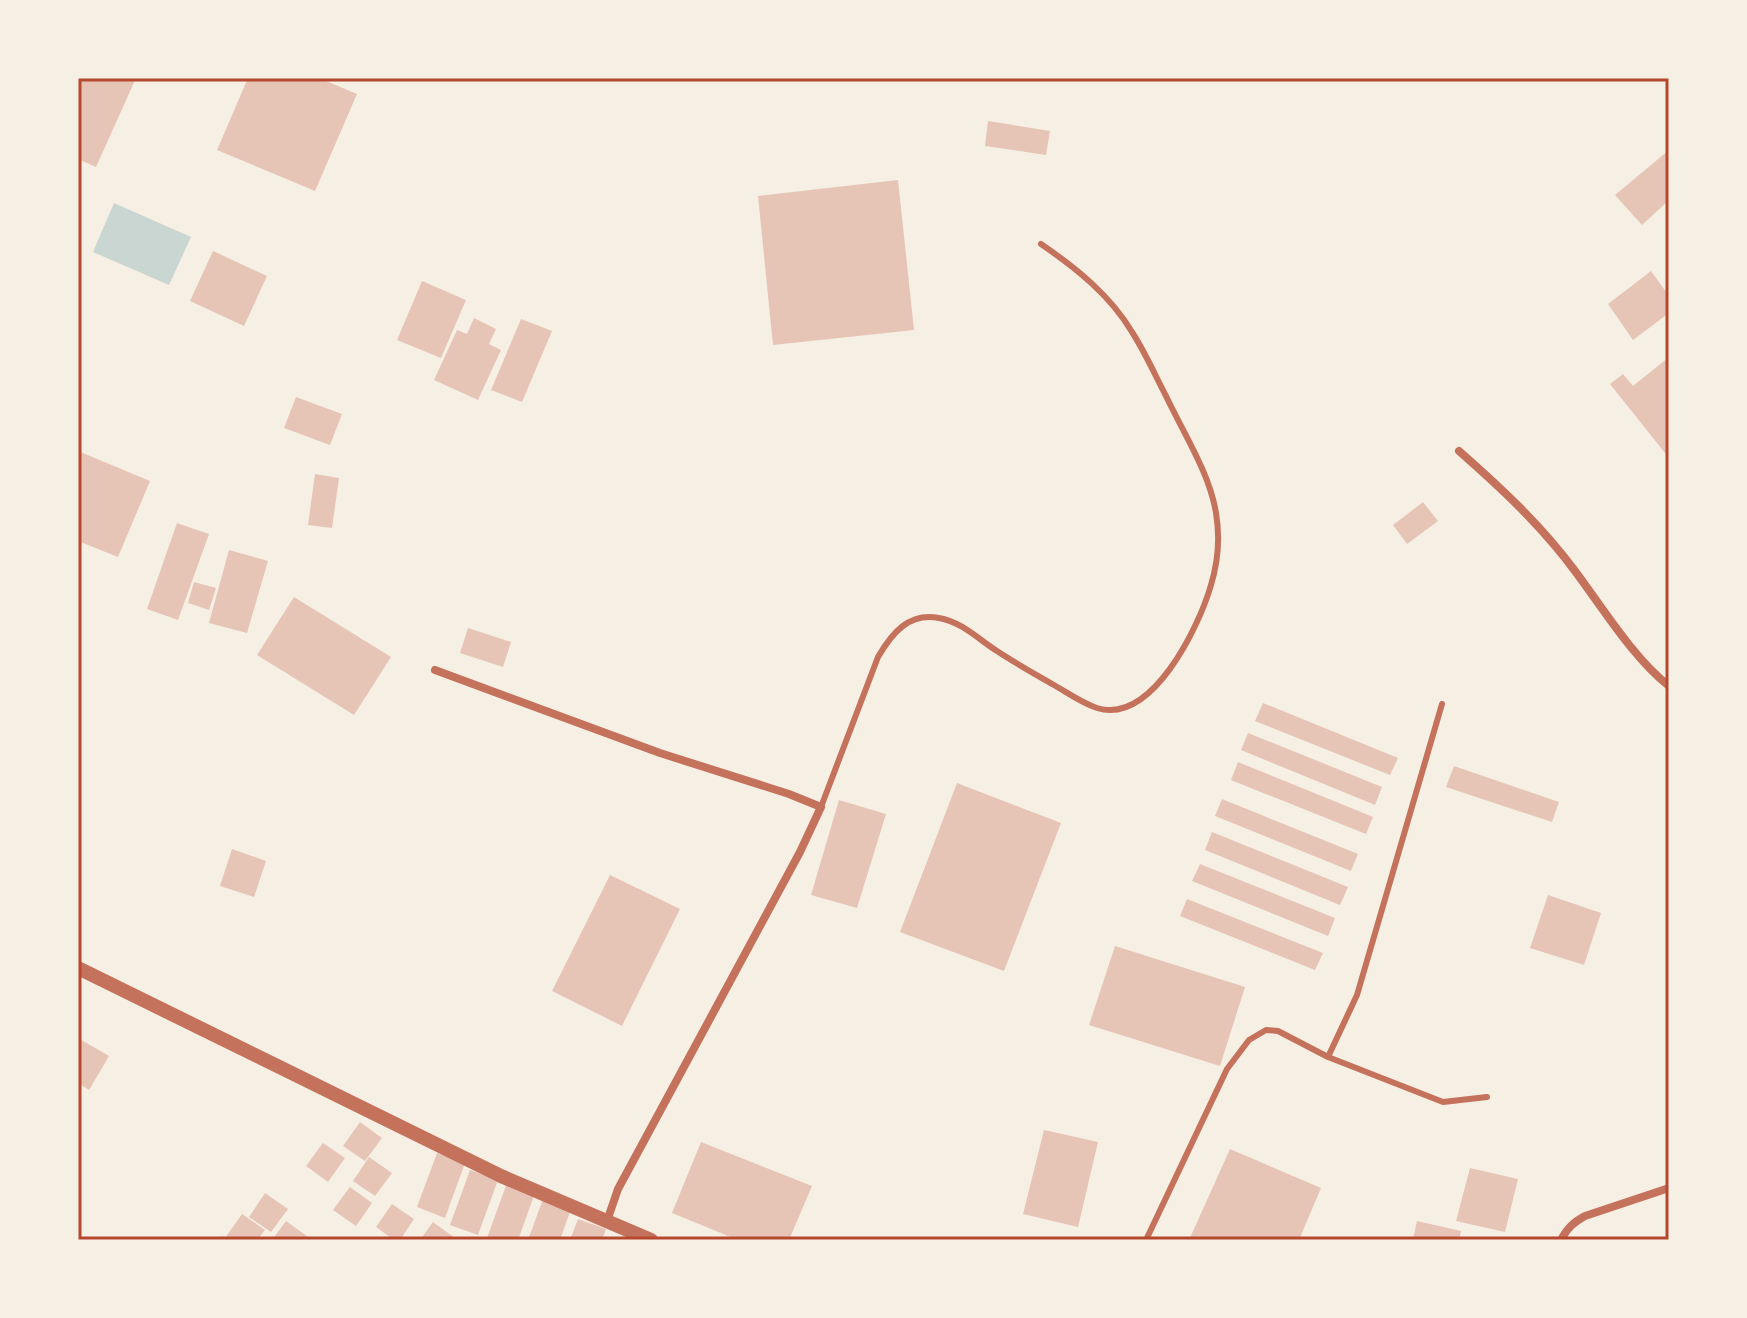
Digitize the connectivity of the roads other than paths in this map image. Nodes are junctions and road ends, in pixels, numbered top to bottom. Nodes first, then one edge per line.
1 (1041, 244) dead end
2 (1459, 451) dead end
3 (435, 670) dead end
4 (1669, 686) edge
5 (1442, 704) dead end
6 (821, 807) junction
7 (78, 968) edge
8 (1328, 1057) junction
9 (1487, 1097) dead end
10 (1669, 1188) edge
11 (607, 1221) junction
12 (651, 1240) edge
13 (1146, 1240) edge
14 (1561, 1240) edge

1 - 6 lane
2 - 4 street
3 - 6 street
5 - 8 lane
6 - 11 street
7 - 11 street
8 - 9 lane
8 - 13 lane
10 - 14 street
11 - 12 street

